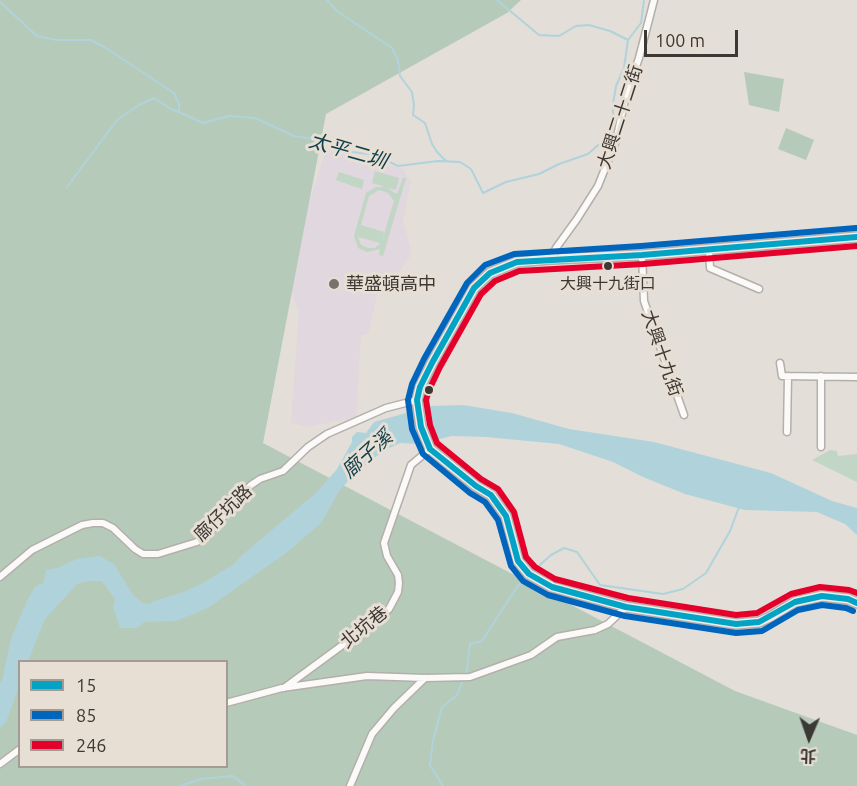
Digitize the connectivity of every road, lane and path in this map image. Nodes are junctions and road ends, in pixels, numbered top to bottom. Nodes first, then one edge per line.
1 (654, 0) edge
2 (857, 237) edge
3 (709, 250) junction
4 (642, 255) junction
5 (551, 259) junction
6 (759, 289) dead end
7 (780, 363) dead end
8 (788, 376) junction
9 (821, 376) junction
10 (857, 377) edge
11 (417, 402) junction
12 (684, 415) dead end
13 (787, 432) dead end
14 (429, 447) junction
15 (821, 447) dead end
16 (0, 577) edge
17 (857, 603) edge
18 (626, 607) junction
19 (425, 678) junction
20 (282, 688) junction
21 (228, 702) edge
22 (18, 750) edge
23 (0, 764) edge
24 (350, 786) edge

1 - 5 street, 大興二十二街
2 - 3 main road
3 - 4 main road
3 - 6 street
4 - 5 main road
4 - 12 street, 大興十九街
5 - 11 main road
7 - 8 street
8 - 9 street
8 - 13 street
9 - 10 street
9 - 15 street
11 - 14 main road
11 - 16 street, 廍仔坑路
14 - 18 main road
14 - 20 street, 北坑巷
17 - 18 main road
18 - 19 street, 北坑巷
19 - 20 street, 北坑巷
19 - 24 street
20 - 21 street, 北坑巷
22 - 23 street

